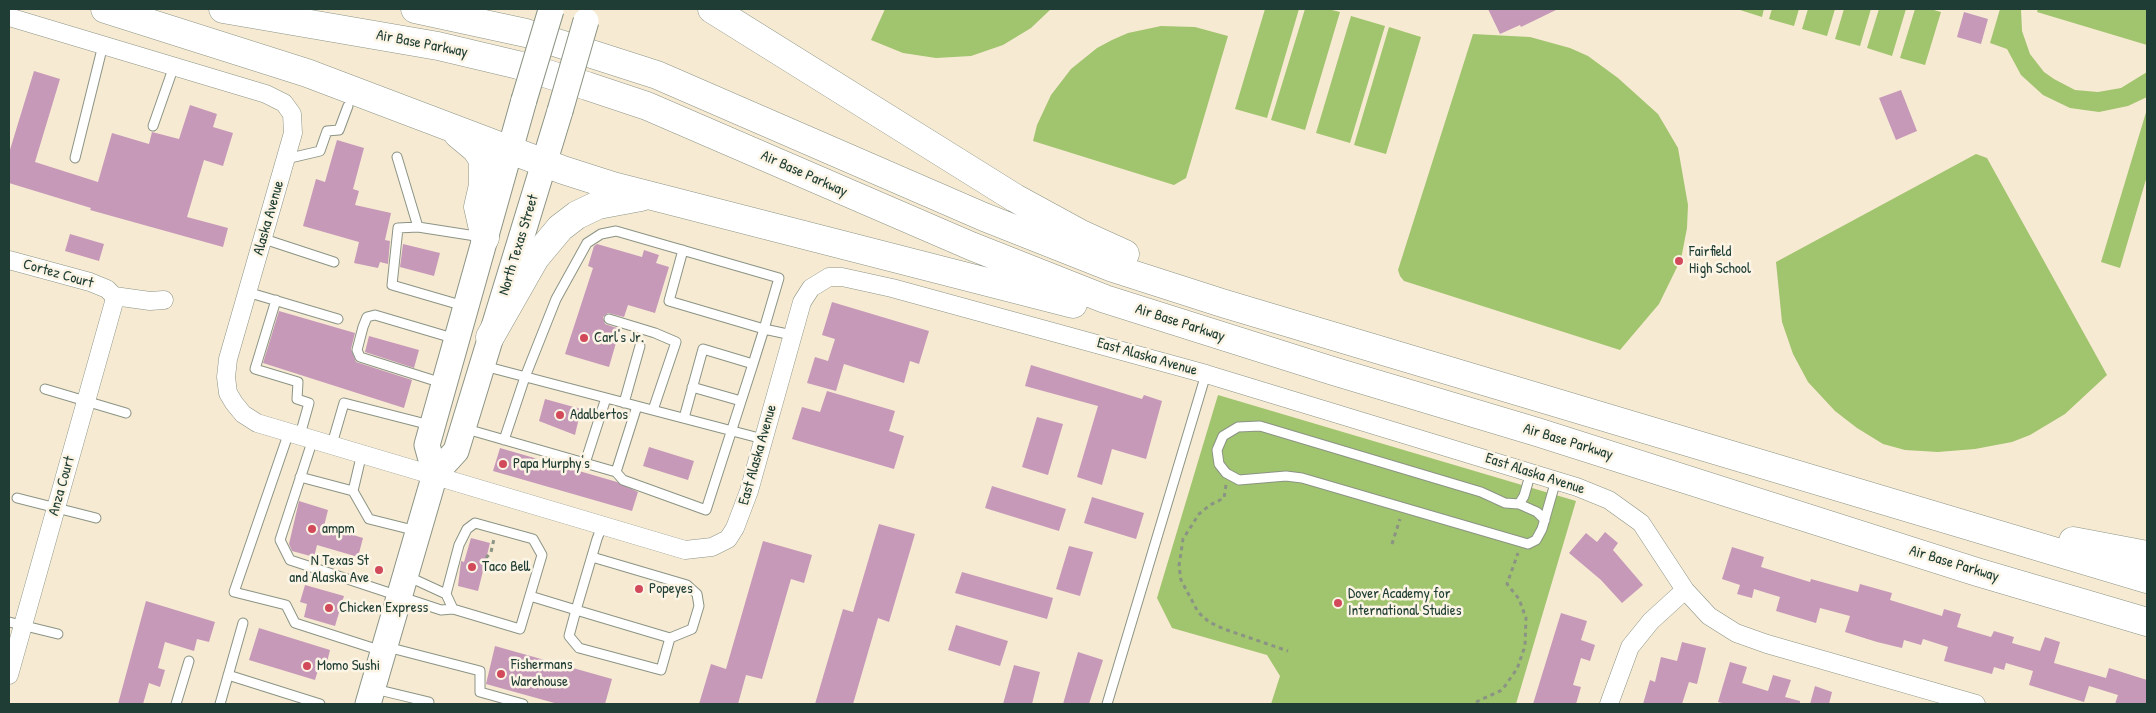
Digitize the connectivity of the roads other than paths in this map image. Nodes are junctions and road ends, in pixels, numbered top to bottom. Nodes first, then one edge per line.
1 (105, 9) edge
2 (223, 9) edge
3 (415, 9) edge
4 (551, 9) edge
5 (712, 9) edge
6 (588, 15) edge
7 (9, 17) edge
8 (103, 45) junction
9 (174, 66) junction
10 (348, 106) dead end
11 (153, 126) dead end
12 (449, 127) junction
13 (510, 150) junction
14 (397, 157) dead end
15 (75, 158) dead end
16 (286, 159) junction
17 (544, 162) junction
18 (648, 196) junction
19 (418, 227) junction
20 (485, 238) junction
21 (264, 239) junction
22 (683, 250) junction
23 (9, 260) edge
24 (334, 262) dead end
25 (248, 292) junction
26 (114, 296) junction
27 (164, 300) dead end
28 (276, 300) junction
29 (1222, 303) junction
30 (466, 306) junction
31 (338, 319) dead end
32 (609, 319) dead end
33 (764, 330) junction
34 (1212, 334) junction
35 (792, 335) junction
36 (490, 337) junction
37 (457, 340) junction
38 (640, 346) dead end
39 (753, 364) junction
40 (481, 366) junction
41 (1206, 374) junction
42 (524, 377) junction
43 (445, 384) junction
44 (692, 387) junction
45 (45, 389) dead end
46 (606, 398) junction
47 (741, 401) junction
48 (86, 402) junction
49 (624, 403) junction
50 (637, 406) junction
51 (653, 410) junction
52 (126, 413) dead end
53 (684, 418) junction
54 (433, 426) junction
55 (463, 428) junction
56 (732, 430) junction
57 (301, 435) junction
58 (763, 439) junction
59 (504, 440) junction
60 (332, 444) junction
61 (362, 453) junction
62 (585, 463) junction
63 (616, 472) junction
64 (1531, 472) junction
65 (435, 474) junction
66 (300, 477) junction
67 (1556, 480) junction
68 (353, 491) junction
69 (16, 498) dead end
70 (1519, 504) junction
71 (56, 509) junction
72 (96, 518) dead end
73 (1544, 520) junction
74 (602, 526) junction
75 (418, 531) junction
76 (1988, 532) junction
77 (2147, 555) edge
78 (592, 558) junction
79 (2147, 578) edge
80 (402, 586) junction
81 (1684, 590) junction
82 (446, 594) junction
83 (530, 596) junction
84 (2081, 603) junction
85 (453, 609) junction
86 (576, 610) junction
87 (2147, 622) edge
88 (16, 623) edge
89 (243, 623) dead end
90 (58, 634) dead end
91 (2147, 637) edge
92 (670, 638) junction
93 (384, 649) junction
94 (189, 661) dead end
95 (9, 675) edge
96 (228, 675) junction
97 (431, 693) dead end
98 (370, 696) edge
99 (429, 703) edge
100 (176, 704) edge
101 (220, 704) edge
102 (320, 704) edge
103 (523, 704) edge
104 (1107, 704) edge
105 (1608, 704) edge
106 (1976, 704) edge

1 - 12 main road
2 - 34 main road, Air Base Parkway
3 - 29 main road
4 - 13 main road, bridge
5 - 29 main road
6 - 17 main road, North Texas Street, bridge
7 - 8 street, Alaska Avenue
8 - 9 street, Alaska Avenue
8 - 15 lane
9 - 11 lane
9 - 16 street, Alaska Avenue
10 - 16 lane
12 - 13 main road
12 - 20 main road
13 - 17 main road
13 - 20 main road
14 - 19 lane
16 - 21 street, Alaska Avenue
17 - 18 main road
17 - 36 main road, North Texas Street
18 - 34 main road
18 - 36 main road
19 - 20 lane
19 - 30 lane
20 - 30 main road
21 - 24 lane
21 - 25 street, Alaska Avenue
22 - 33 lane
22 - 33 lane
22 - 42 lane
23 - 26 street, Cortez Court
25 - 28 lane
25 - 57 street, Alaska Avenue
26 - 27 street, Cortez Court
26 - 48 street, Anza Court
28 - 31 lane
28 - 57 lane
29 - 76 main road
30 - 37 main road
32 - 51 lane
33 - 35 lane
33 - 39 lane
34 - 84 main road, Air Base Parkway
35 - 41 street, East Alaska Avenue
35 - 58 street, East Alaska Avenue
36 - 40 main road, North Texas Street
37 - 43 main road
37 - 43 lane
38 - 49 lane
39 - 44 lane
39 - 47 lane
40 - 42 lane
40 - 55 main road, North Texas Street
41 - 64 street, East Alaska Avenue
41 - 104 lane
42 - 46 lane
42 - 59 lane
43 - 54 main road
44 - 47 lane
44 - 53 lane
45 - 48 lane
46 - 49 lane
46 - 62 lane
47 - 56 lane
48 - 52 lane
48 - 71 street, Anza Court
49 - 50 lane
50 - 51 lane
50 - 63 lane
51 - 53 lane
53 - 56 lane
54 - 60 lane
54 - 65 main road
55 - 59 lane
55 - 65 main road, North Texas Street
56 - 58 lane
56 - 63 lane
57 - 60 street, Alaska Avenue
57 - 66 lane
57 - 93 lane
58 - 74 street, East Alaska Avenue
59 - 62 lane
60 - 61 street, Alaska Avenue
61 - 65 street, Alaska Avenue
61 - 68 lane
62 - 63 lane
64 - 67 street, East Alaska Avenue
64 - 70 lane
65 - 74 street, East Alaska Avenue
65 - 75 main road, North Texas Street
66 - 68 lane
66 - 80 lane
67 - 73 lane
67 - 81 street, East Alaska Avenue
68 - 75 lane
69 - 71 lane
70 - 73 lane
70 - 73 lane
71 - 72 lane
71 - 88 street, Anza Court
74 - 78 lane
75 - 80 main road, North Texas Street
76 - 77 main road
76 - 79 main road
78 - 86 lane
78 - 92 lane
80 - 82 lane
80 - 85 lane
80 - 93 main road, North Texas Street
81 - 105 street
81 - 106 street, East Alaska Avenue
82 - 83 lane
82 - 85 lane
83 - 85 lane
83 - 86 lane
84 - 87 main road, Air Base Parkway
84 - 91 main road
86 - 92 lane
86 - 92 lane
88 - 90 lane
88 - 95 street, Anza Court
89 - 96 lane
93 - 98 main road, North Texas Street
93 - 103 lane
94 - 100 lane
96 - 101 lane
96 - 102 lane
97 - 99 lane
98 - 99 lane

